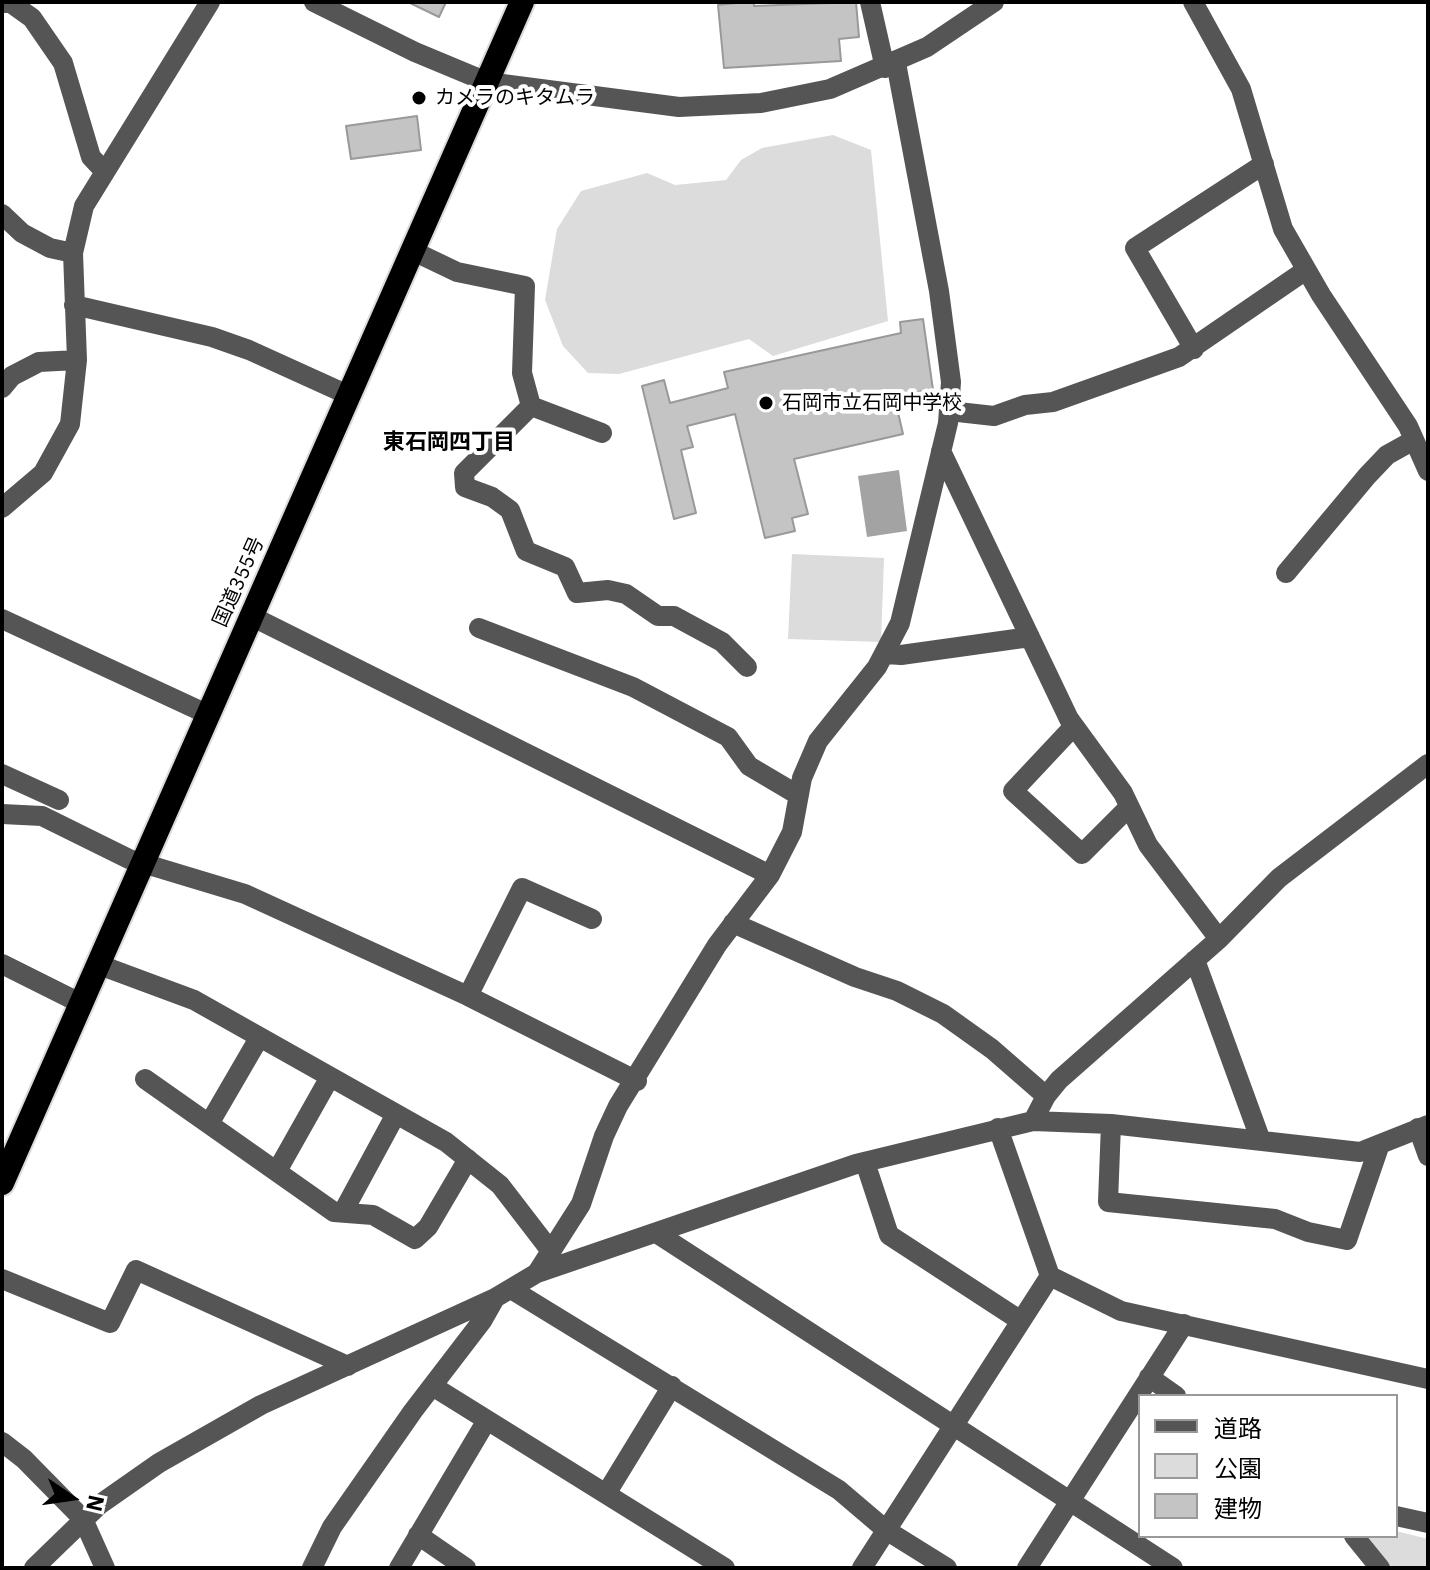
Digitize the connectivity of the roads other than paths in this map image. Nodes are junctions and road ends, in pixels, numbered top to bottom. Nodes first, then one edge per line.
1 (210, 2) edge
2 (314, 2) edge
3 (522, 2) edge
4 (870, 2) edge
5 (994, 2) edge
6 (1193, 2) edge
7 (2, 3) edge
8 (890, 65) junction
9 (487, 82) junction
10 (1264, 164) junction
11 (105, 172) junction
12 (2, 214) edge
13 (411, 250) junction
14 (73, 253) junction
15 (1306, 270) junction
16 (74, 305) junction
17 (1194, 349) junction
18 (77, 360) junction
19 (2, 388) edge
20 (346, 394) junction
21 (531, 406) junction
22 (949, 411) junction
23 (602, 433) dead end
24 (1414, 440) junction
25 (941, 451) junction
26 (1428, 471) edge
27 (2, 508) edge
28 (1286, 573) dead end
29 (251, 616) junction
30 (2, 619) edge
31 (479, 628) dead end
32 (1030, 637) junction
33 (886, 654) junction
34 (747, 667) dead end
35 (207, 714) junction
36 (1074, 726) junction
37 (1428, 764) edge
38 (2, 774) edge
39 (798, 795) junction
40 (59, 800) dead end
41 (1129, 807) junction
42 (2, 814) edge
43 (142, 861) junction
44 (770, 875) junction
45 (592, 919) dead end
46 (733, 923) junction
47 (1219, 939) junction
48 (1195, 960) junction
49 (2, 964) edge
50 (97, 964) junction
51 (468, 996) junction
52 (80, 1003) junction
53 (259, 1038) junction
54 (330, 1077) junction
55 (145, 1079) dead end
56 (637, 1081) junction
57 (1046, 1096) junction
58 (396, 1114) junction
59 (1033, 1121) junction
60 (209, 1124) junction
61 (1111, 1124) junction
62 (1423, 1126) edge
63 (998, 1128) junction
64 (1261, 1141) junction
65 (1380, 1144) junction
66 (1428, 1156) edge
67 (468, 1159) junction
68 (865, 1162) junction
69 (277, 1171) junction
70 (2, 1182) edge
71 (343, 1212) junction
72 (658, 1234) junction
73 (550, 1250) junction
74 (537, 1273) junction
75 (1050, 1276) junction
76 (2, 1279) edge
77 (503, 1293) junction
78 (1021, 1321) junction
79 (1184, 1324) junction
80 (348, 1366) junction
81 (1149, 1377) junction
82 (1428, 1379) edge
83 (672, 1386) junction
84 (434, 1387) junction
85 (1138, 1394) edge
86 (1138, 1394) edge
87 (1173, 1394) edge
88 (487, 1420) junction
89 (956, 1426) junction
90 (2, 1442) edge
91 (606, 1494) junction
92 (1072, 1499) junction
93 (1398, 1516) edge
94 (83, 1519) junction
95 (1428, 1523) edge
96 (886, 1530) junction
97 (418, 1535) junction
98 (1356, 1538) edge
99 (34, 1568) edge
100 (105, 1568) edge
101 (312, 1568) edge
102 (399, 1568) edge
103 (466, 1568) edge
104 (725, 1568) edge
105 (862, 1568) edge
106 (947, 1568) edge
107 (1027, 1568) edge
108 (1173, 1568) edge
109 (1380, 1568) edge

1 - 11 street
2 - 9 street
3 - 9 highway, 国道355号
4 - 8 street
5 - 8 street
6 - 10 street
7 - 11 street
8 - 9 street
8 - 22 street
9 - 13 highway, 国道355号
10 - 15 street
10 - 17 street
11 - 14 street
12 - 14 street
13 - 20 highway, 国道355号
13 - 21 street
14 - 16 street
15 - 17 street
15 - 24 street
16 - 18 street
16 - 20 street
17 - 22 street
18 - 19 street
18 - 27 street
20 - 29 highway, 国道355号
21 - 23 street
21 - 34 street
22 - 25 street
24 - 26 street
24 - 28 street
25 - 32 street
25 - 33 street
29 - 35 highway, 国道355号
29 - 44 street
30 - 35 street
31 - 39 street
32 - 33 street
32 - 36 street
33 - 39 street
35 - 43 highway, 国道355号
36 - 41 street
36 - 41 street
37 - 47 street
38 - 40 street
39 - 44 street
41 - 47 street
42 - 43 street
43 - 50 highway, 国道355号
43 - 51 street
44 - 46 street
45 - 51 street
46 - 56 street
46 - 57 street
47 - 48 street
48 - 57 street
48 - 64 street
49 - 52 street
50 - 52 highway, 国道355号
50 - 53 street
51 - 56 street
52 - 70 highway, 国道355号
53 - 54 street
53 - 60 street
54 - 58 street
54 - 69 street
55 - 60 street
56 - 73 street
57 - 59 street
58 - 67 street
58 - 71 street
59 - 61 street
59 - 63 street
60 - 69 street
61 - 64 street
61 - 65 street
62 - 65 street
62 - 66 street
63 - 68 street
63 - 75 street
64 - 65 street
67 - 71 street
67 - 73 street
68 - 72 street
68 - 78 street
69 - 71 street
72 - 74 street
72 - 89 street
73 - 74 street
74 - 77 street
75 - 78 street
75 - 79 street
76 - 80 street
77 - 80 street
77 - 83 street
77 - 84 street
78 - 89 street
79 - 81 street
79 - 82 street
80 - 94 street
81 - 85 street
81 - 87 street
83 - 91 street
83 - 96 street
84 - 88 street
84 - 101 street
86 - 92 street
88 - 91 street
88 - 97 street
89 - 92 street
89 - 96 street
90 - 94 street
91 - 104 street
92 - 107 street
92 - 108 street
93 - 95 street
94 - 99 street
94 - 100 street
96 - 105 street
96 - 106 street
97 - 102 street
97 - 103 street
98 - 109 street

